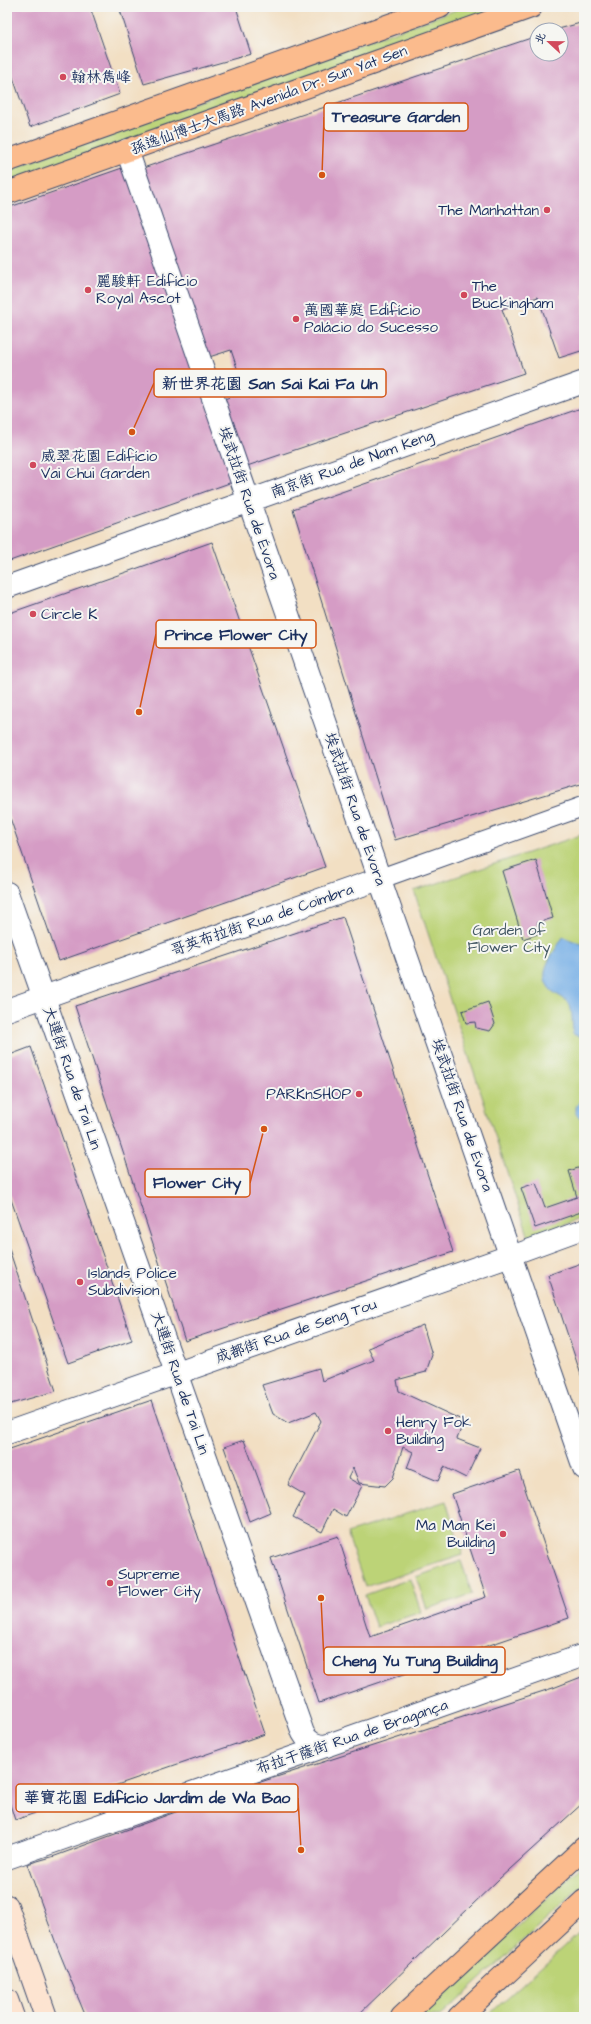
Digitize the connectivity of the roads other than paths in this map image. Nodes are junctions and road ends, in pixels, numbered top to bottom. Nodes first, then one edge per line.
1 (440, 7) edge
2 (531, 7) edge
3 (127, 150) junction
4 (7, 161) edge
5 (7, 193) edge
6 (584, 382) edge
7 (248, 501) junction
8 (7, 587) edge
9 (584, 806) edge
10 (379, 879) junction
11 (7, 893) edge
12 (44, 997) junction
13 (7, 1010) edge
14 (584, 1229) edge
15 (510, 1256) junction
16 (176, 1374) junction
17 (7, 1433) edge
18 (584, 1468) edge
19 (584, 1655) edge
20 (303, 1733) junction
21 (326, 1746) junction
22 (292, 1758) junction
23 (584, 1848) edge
24 (7, 1858) edge
25 (584, 1901) edge
26 (7, 1906) edge
27 (7, 2000) edge
28 (13, 2017) edge
29 (46, 2017) edge
30 (402, 2017) edge
31 (459, 2017) edge

1 - 4 main road, 孫逸仙博士大馬路 Avenida Dr. Sun Yat Sen
2 - 3 main road, 孫逸仙博士大馬路 Avenida Dr. Sun Yat Sen
3 - 5 main road, 孫逸仙博士大馬路 Avenida Dr. Sun Yat Sen
3 - 7 street, 埃武拉街 Rua de Évora
6 - 7 street, 南京街 Rua de Nam Keng
7 - 8 street, 南京街 Rua de Nam Keng
7 - 10 street, 埃武拉街 Rua de Évora
9 - 10 street, 哥英布拉街 Rua de Coimbra
10 - 12 street, 哥英布拉街 Rua de Coimbra
10 - 15 street, 埃武拉街 Rua de Évora
11 - 12 street, 大連街 Rua de Tai Lin
12 - 13 street, 哥英布拉街 Rua de Coimbra
12 - 16 street, 大連街 Rua de Tai Lin
14 - 15 street, 成都街 Rua de Seng Tou
15 - 16 street, 成都街 Rua de Seng Tou
15 - 18 street, 埃武拉街 Rua de Évora
16 - 17 street, 成都街 Rua de Seng Tou
16 - 20 street, 大連街 Rua de Tai Lin
19 - 21 street, 布拉干薩街 Rua de Bragança
20 - 21 street
20 - 22 street
21 - 22 street, 布拉干薩街 Rua de Bragança
22 - 24 street, 布拉干薩街 Rua de Bragança
23 - 30 main road
25 - 31 main road
26 - 29 main road
27 - 28 main road

